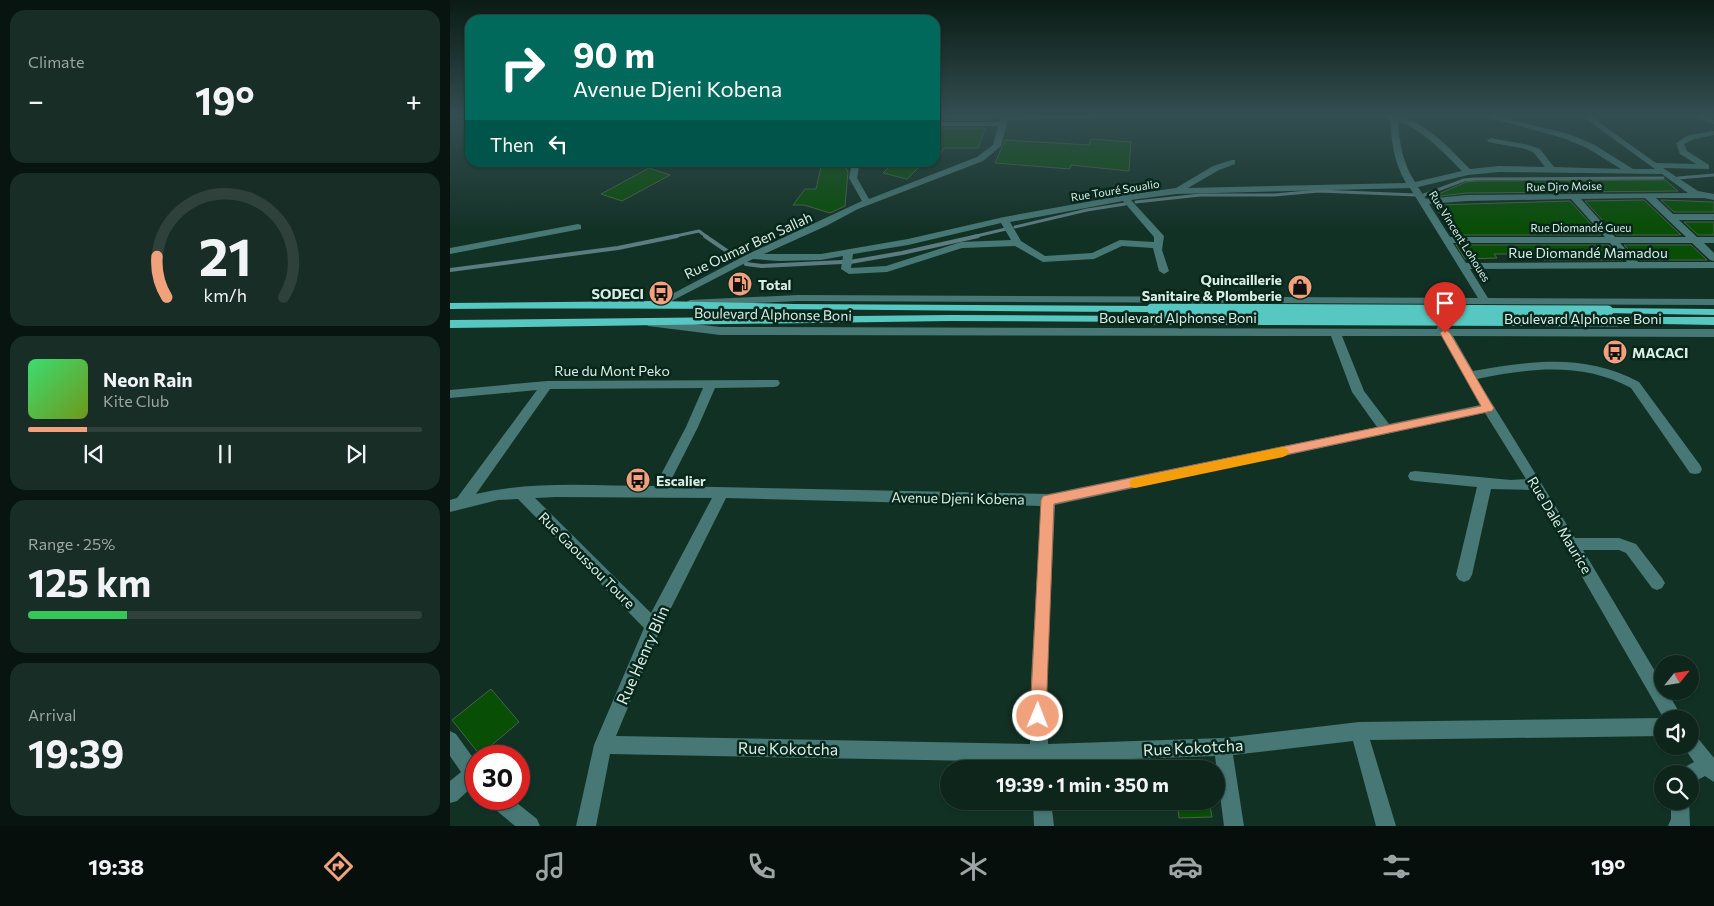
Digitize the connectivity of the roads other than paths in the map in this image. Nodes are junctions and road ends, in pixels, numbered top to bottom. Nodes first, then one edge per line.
1 (983, 155) edge
2 (994, 155) edge
3 (1399, 155) edge
4 (1451, 155) edge
5 (1540, 155) edge
6 (1604, 155) edge
7 (1640, 155) edge
8 (1688, 155) edge
9 (1232, 162) dead end
10 (1655, 165) junction
11 (1710, 166) edge
12 (855, 167) edge
13 (1551, 169) junction
14 (1632, 171) junction
15 (1468, 172) junction
16 (1664, 172) junction
17 (1413, 185) junction
18 (1176, 191) junction
19 (1648, 196) junction
20 (1709, 196) edge
21 (1125, 198) junction
22 (1574, 198) junction
23 (1424, 202) junction
24 (867, 203) junction
25 (1671, 217) junction
26 (1714, 217) edge
27 (1004, 220) junction
28 (824, 224) junction
29 (578, 227) dead end
30 (1447, 240) junction
31 (1612, 240) junction
32 (1694, 240) junction
33 (1714, 240) edge
34 (1018, 243) junction
35 (1157, 244) junction
36 (450, 251) edge
37 (848, 253) junction
38 (751, 256) junction
39 (1714, 258) edge
40 (1714, 265) edge
41 (1463, 266) junction
42 (1635, 266) junction
43 (1164, 271) dead end
44 (1486, 300) junction
45 (1427, 301) junction
46 (1714, 302) edge
47 (658, 304) junction
48 (450, 306) edge
49 (1714, 312) edge
50 (1152, 314) junction
51 (642, 322) junction
52 (1714, 322) edge
53 (450, 324) edge
54 (1335, 332) junction
55 (1445, 333) junction
56 (1714, 333) edge
57 (1470, 376) junction
58 (774, 383) dead end
59 (711, 384) junction
60 (547, 385) junction
61 (450, 394) edge
62 (1488, 408) junction
63 (1386, 430) junction
64 (1695, 469) dead end
65 (1415, 476) dead end
66 (1485, 483) junction
67 (1536, 484) junction
68 (658, 491) junction
69 (521, 492) junction
70 (722, 492) junction
71 (1048, 500) junction
72 (456, 504) edge
73 (1571, 544) junction
74 (1464, 575) dead end
75 (1657, 583) dead end
76 (653, 626) junction
77 (1669, 710) edge
78 (1654, 727) edge
79 (1359, 731) junction
80 (450, 740) edge
81 (603, 745) junction
82 (1223, 747) junction
83 (1699, 754) edge
84 (1011, 760) edge
85 (1038, 760) edge
86 (1051, 760) edge
87 (465, 762) edge
88 (1710, 769) edge
89 (465, 783) edge
90 (450, 794) edge
91 (511, 810) edge
92 (1043, 810) edge
93 (1680, 810) edge
94 (530, 826) edge
95 (586, 826) edge
96 (1044, 826) edge
97 (1234, 826) edge
98 (1386, 826) edge
99 (1678, 826) edge

1 - 24 street, Rue Oumar Ben Sallah
2 - 28 street, Rue Oumar Ben Sallah
3 - 17 street, Rue Vincent Lohoues
4 - 15 street
5 - 13 street
6 - 14 street
7 - 10 street
8 - 11 street
9 - 18 street
10 - 11 street
10 - 16 street
12 - 24 street
13 - 14 street, Rue Touré Soualio
13 - 15 street, Rue Touré Soualio
14 - 16 street, Rue Touré Soualio
15 - 17 street, Rue Touré Soualio
16 - 20 street
17 - 18 street, Rue Touré Soualio
17 - 23 street, Rue Vincent Lohoues
18 - 21 street, Rue Touré Soualio
19 - 20 street, Rue Djro Moise
19 - 22 street, Rue Djro Moise
19 - 25 street
21 - 27 street, Rue Touré Soualio
21 - 35 street
22 - 23 street, Rue Djro Moise
22 - 31 street
23 - 30 street, Rue Vincent Lohoues
24 - 28 street, Rue Oumar Ben Sallah
25 - 26 street
25 - 32 street
27 - 34 street
27 - 37 street, Rue Touré Soualio
28 - 38 street, Rue Oumar Ben Sallah
29 - 36 street
30 - 31 street, Rue Diomandé Gueu
30 - 41 street, Rue Vincent Lohoues
31 - 32 street, Rue Diomandé Gueu
31 - 42 street
32 - 33 street, Rue Diomandé Gueu
32 - 39 street
34 - 35 street
34 - 37 street
35 - 43 street
37 - 38 street, Rue Touré Soualio
38 - 47 street, Rue Oumar Ben Sallah
40 - 42 street, Rue Diomandé Mamadou
41 - 42 street, Rue Diomandé Mamadou
41 - 44 street, Rue Vincent Lohoues
44 - 45 street, Boulevard Alphonse Boni
44 - 46 street, Boulevard Alphonse Boni
45 - 47 street, Boulevard Alphonse Boni
45 - 55 street, Rue Dale Maurice
47 - 48 main road, Boulevard Alphonse Boni
47 - 50 main road, Boulevard Alphonse Boni
49 - 50 main road, Boulevard Alphonse Boni, bridge
50 - 51 main road, Boulevard Alphonse Boni
50 - 52 main road, Boulevard Alphonse Boni, bridge
51 - 53 main road, Boulevard Alphonse Boni
51 - 54 street, Boulevard Alphonse Boni
54 - 55 street, Boulevard Alphonse Boni
54 - 63 street
55 - 56 street, Boulevard Alphonse Boni
55 - 57 street, Rue Dale Maurice
57 - 62 street, Rue Dale Maurice
57 - 64 street
58 - 59 street, Rue du Mont Peko
59 - 60 street, Rue du Mont Peko
59 - 68 street
60 - 61 street, Rue du Mont Peko
60 - 72 street
62 - 63 street, Avenue Djeni Kobena
62 - 67 street, Rue Dale Maurice
63 - 71 street, Avenue Djeni Kobena
65 - 66 street
66 - 67 street
66 - 74 street
67 - 73 street, Rue Dale Maurice
68 - 69 street, Avenue Djeni Kobena
68 - 70 street, Avenue Djeni Kobena
69 - 72 street, Avenue Djeni Kobena
69 - 76 street, Rue Gaoussou Toure
70 - 71 street, Avenue Djeni Kobena
70 - 76 street, Rue Henry Blin
71 - 85 street
73 - 75 street
73 - 77 street, Rue Dale Maurice
76 - 81 street, Rue Henry Blin
78 - 79 street, Rue Kokotcha
79 - 82 street, Rue Kokotcha
79 - 98 street
80 - 87 street
81 - 84 street, Rue Kokotcha
81 - 95 street, Rue Henry Blin
82 - 86 street, Rue Kokotcha
82 - 97 street
83 - 88 street
89 - 90 street
91 - 94 street
92 - 96 street
93 - 99 street

